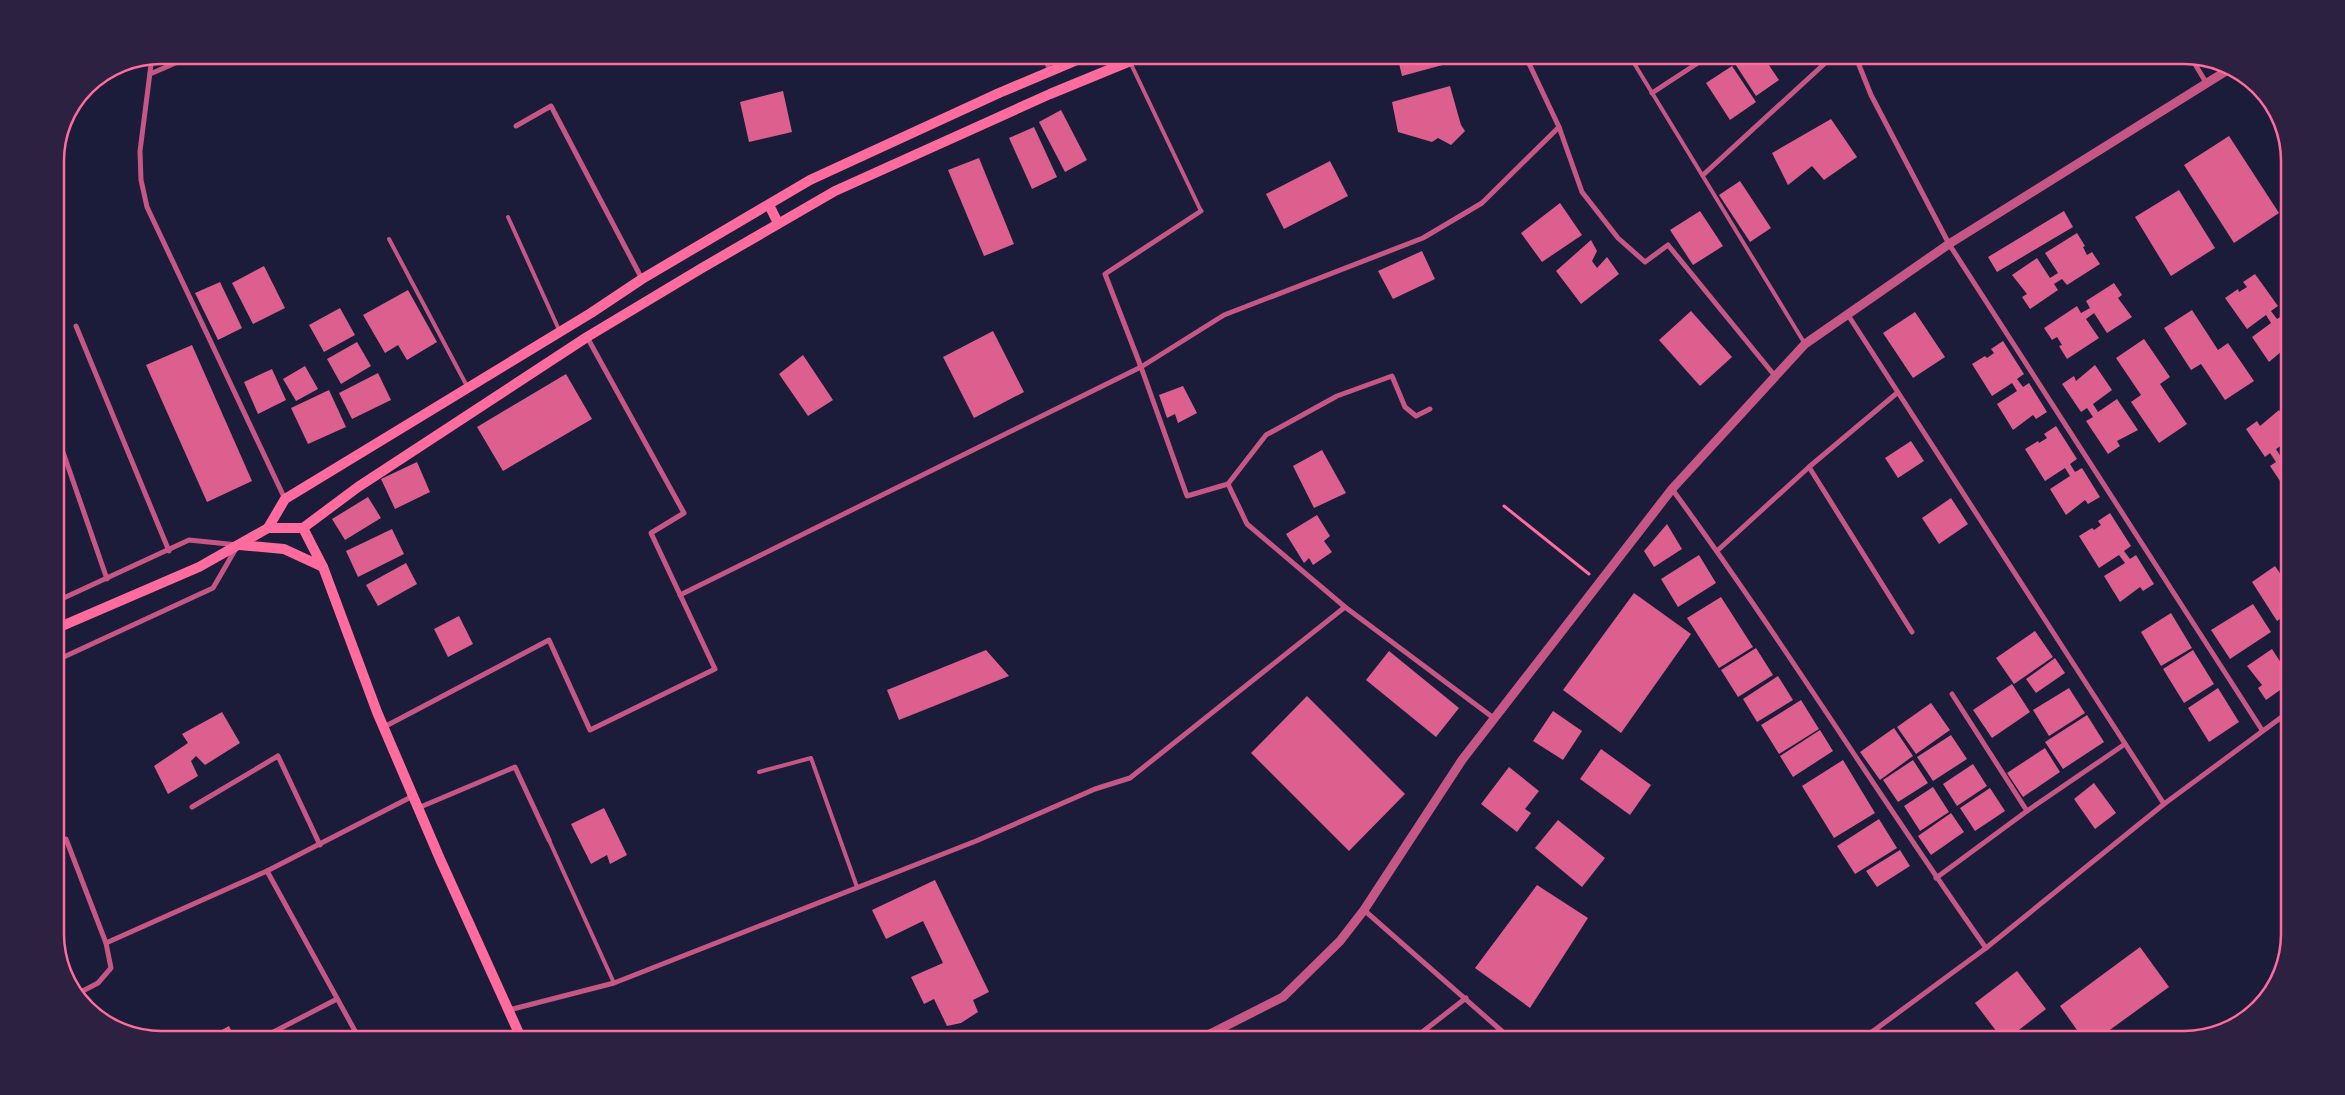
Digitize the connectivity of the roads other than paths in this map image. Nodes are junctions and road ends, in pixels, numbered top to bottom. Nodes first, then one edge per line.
1 (173, 64) edge
2 (1047, 64) edge
3 (1066, 64) edge
4 (1120, 64) edge
5 (1131, 64) edge
6 (1529, 64) edge
7 (1634, 64) edge
8 (1696, 64) edge
9 (1824, 64) edge
10 (1858, 64) edge
11 (151, 65) edge
12 (2195, 65) edge
13 (1050, 70) junction
14 (2224, 72) edge
15 (150, 74) junction
16 (2207, 84) junction
17 (1652, 93) junction
18 (516, 126) dead end
19 (1559, 128) junction
20 (1703, 176) junction
21 (769, 205) junction
22 (1201, 212) joint
23 (508, 217) dead end
24 (778, 223) junction
25 (389, 239) dead end
26 (1949, 244) junction
27 (642, 279) junction
28 (1848, 315) junction
29 (76, 326) dead end
30 (560, 332) junction
31 (587, 337) junction
32 (1804, 344) junction
33 (1141, 367) junction
34 (1775, 376) junction
35 (468, 388) junction
36 (1897, 393) junction
37 (1430, 408) dead end
38 (64, 454) edge
39 (1809, 467) junction
40 (1228, 484) junction
41 (1672, 489) junction
42 (285, 499) junction
43 (268, 528) junction
44 (303, 528) junction
45 (238, 545) junction
46 (169, 551) junction
47 (1717, 551) junction
48 (323, 567) junction
49 (107, 579) junction
50 (680, 594) junction
51 (64, 598) edge
52 (1345, 607) junction
53 (64, 625) edge
54 (1912, 632) dead end
55 (64, 658) edge
56 (1952, 694) dead end
57 (2281, 717) edge
58 (1495, 719) junction
59 (384, 728) junction
60 (2262, 730) junction
61 (2124, 744) junction
62 (759, 772) dead end
63 (414, 795) junction
64 (2164, 804) junction
65 (192, 807) dead end
66 (418, 808) junction
67 (2026, 811) junction
68 (66, 839) dead end
69 (549, 840) joint
70 (320, 845) junction
71 (268, 871) junction
72 (1936, 878) junction
73 (857, 887) junction
74 (1364, 910) junction
75 (106, 943) junction
76 (1986, 948) junction
77 (614, 983) junction
78 (83, 991) edge
79 (1466, 998) junction
80 (337, 999) junction
81 (509, 1010) junction
82 (275, 1031) edge
83 (355, 1031) edge
84 (518, 1031) edge
85 (1216, 1031) edge
86 (1424, 1031) edge
87 (1502, 1031) edge
88 (1873, 1031) edge

1 - 15 street
2 - 13 street
3 - 13 main road
4 - 24 main road
5 - 22 lane
6 - 19 street
7 - 17 lane
8 - 17 street
9 - 20 street
10 - 26 street
11 - 15 street
12 - 16 street
13 - 21 main road
14 - 16 street
15 - 42 street
16 - 26 street
17 - 20 lane
18 - 27 street
19 - 33 street
19 - 34 street
20 - 32 lane
21 - 24 main road
21 - 27 main road
22 - 33 street
23 - 30 lane
24 - 31 main road
25 - 35 lane
26 - 28 street
26 - 60 street
27 - 30 main road
28 - 32 street
28 - 36 street
29 - 46 street
30 - 35 main road
31 - 44 main road
31 - 50 street
32 - 34 street
33 - 40 street
33 - 50 street
34 - 41 street
35 - 42 main road
36 - 39 street
36 - 61 street
37 - 40 street
38 - 49 street
39 - 47 street
39 - 54 street
40 - 52 street
41 - 47 street
41 - 58 street
42 - 43 main road
43 - 44 main road
43 - 45 main road
44 - 48 main road
45 - 46 street
45 - 48 main road
45 - 53 main road
45 - 55 street
46 - 49 street
47 - 72 street
48 - 59 main road
49 - 51 street
50 - 59 street
52 - 58 street
52 - 73 street
56 - 67 street
57 - 60 street
58 - 74 street
59 - 63 main road
60 - 64 street
61 - 64 street
61 - 67 street
62 - 73 lane
63 - 66 main road
63 - 70 street
64 - 76 street
65 - 70 street
66 - 69 street
66 - 81 main road
67 - 72 street
68 - 75 street
69 - 77 lane
70 - 71 street
71 - 75 street
71 - 80 street
72 - 76 street
73 - 77 street
74 - 79 street
74 - 85 street
75 - 78 street
76 - 88 street
77 - 81 street
79 - 86 street
79 - 87 street
80 - 82 street
80 - 83 street
81 - 84 main road

